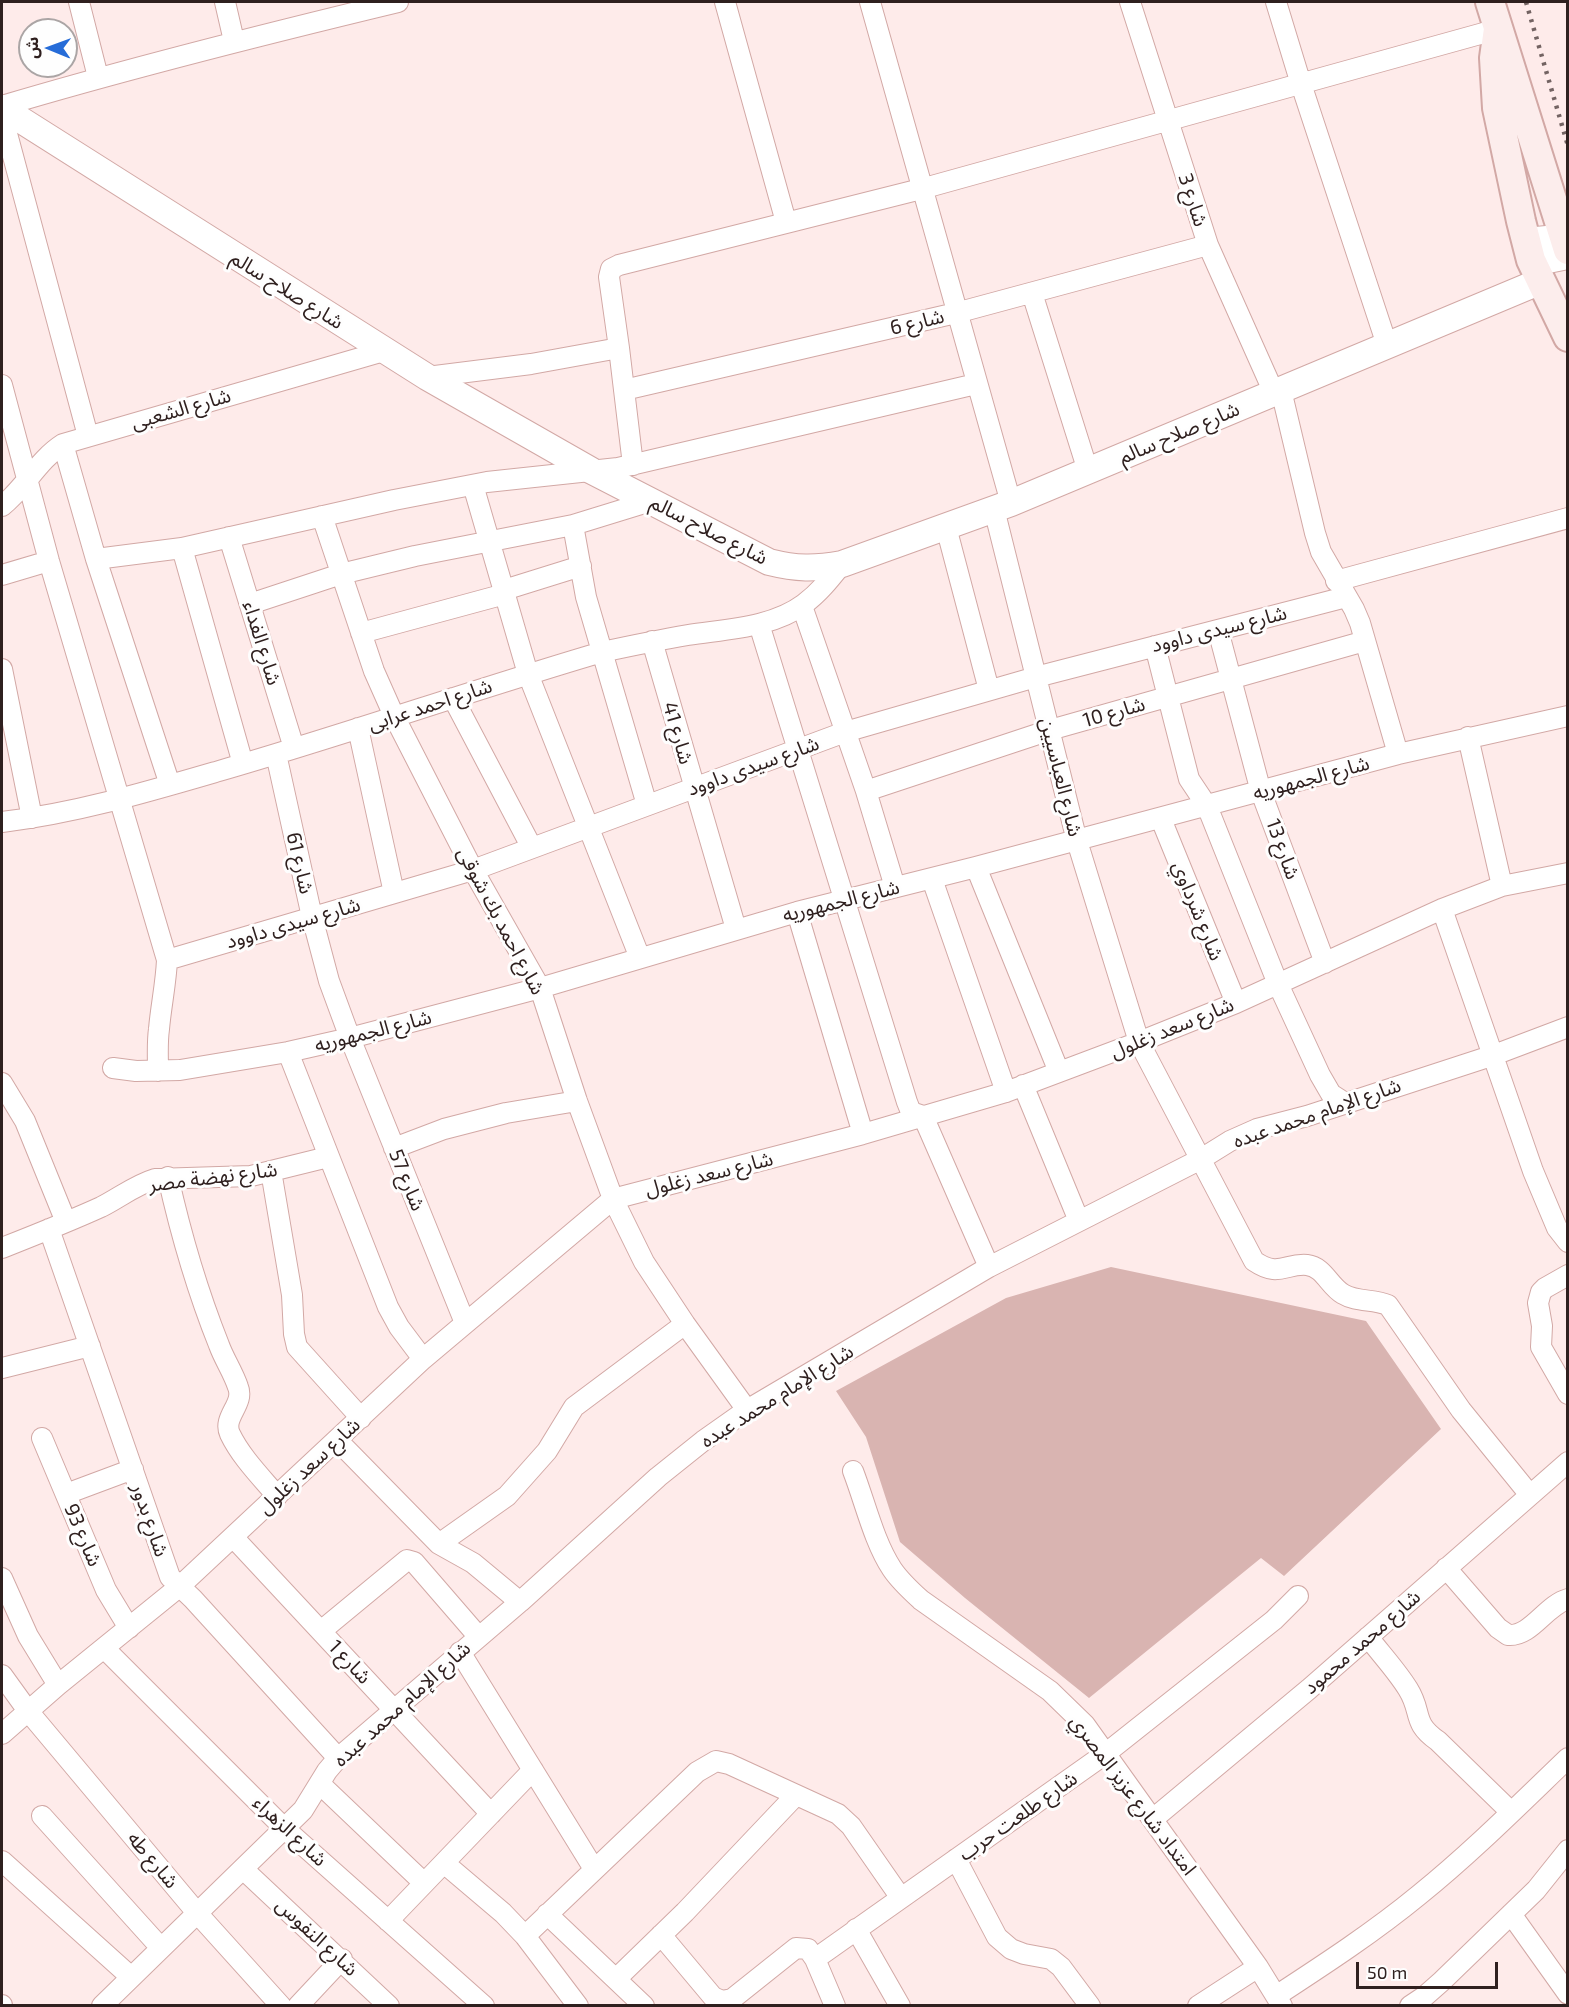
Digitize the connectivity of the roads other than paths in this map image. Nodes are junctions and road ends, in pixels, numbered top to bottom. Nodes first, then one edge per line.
1 (79, 2) edge
2 (225, 2) edge
3 (398, 2) edge
4 (724, 2) edge
5 (870, 2) edge
6 (1130, 2) edge
7 (1276, 2) edge
8 (1490, 2) edge
9 (1498, 29) junction
10 (234, 41) junction
11 (98, 77) junction
12 (1301, 84) junction
13 (2, 107) edge
14 (2, 115) edge
15 (1167, 121) junction
16 (921, 189) junction
17 (786, 222) junction
18 (1208, 245) junction
19 (1567, 245) edge
20 (1533, 262) junction
21 (1032, 293) junction
22 (956, 312) junction
23 (1568, 337) edge
24 (1387, 345) junction
25 (619, 348) junction
26 (384, 351) junction
27 (427, 377) junction
28 (976, 384) junction
29 (2, 385) edge
30 (624, 390) junction
31 (1277, 391) junction
32 (88, 436) junction
33 (63, 444) junction
34 (633, 465) junction
35 (592, 471) junction
36 (1088, 471) junction
37 (28, 481) junction
38 (473, 485) junction
39 (651, 501) junction
40 (2, 506) edge
41 (1002, 506) junction
42 (322, 516) junction
43 (1568, 518) edge
44 (573, 525) junction
45 (946, 527) junction
46 (229, 537) junction
47 (490, 541) junction
48 (182, 548) junction
49 (96, 559) junction
50 (49, 561) junction
51 (842, 564) junction
52 (581, 566) junction
53 (341, 574) junction
54 (2, 575) edge
55 (1341, 589) junction
56 (504, 592) junction
57 (250, 604) junction
58 (802, 606) junction
59 (759, 624) junction
60 (1218, 630) junction
61 (361, 633) junction
62 (1365, 640) junction
63 (652, 641) junction
64 (1155, 646) junction
65 (602, 652) junction
66 (2, 669) edge
67 (528, 674) junction
68 (1036, 677) junction
69 (1231, 679) junction
70 (989, 690) junction
71 (1168, 697) junction
72 (453, 698) junction
73 (1568, 716) edge
74 (394, 717) junction
75 (358, 728) junction
76 (1050, 730) junction
77 (846, 732) junction
78 (1468, 737) junction
79 (797, 750) junction
80 (285, 751) junction
81 (1398, 754) junction
82 (243, 764) junction
83 (170, 785) junction
84 (694, 789) junction
85 (866, 791) junction
86 (1262, 792) junction
87 (119, 800) junction
88 (647, 805) junction
89 (1207, 807) junction
90 (32, 818) junction
91 (1161, 819) junction
92 (2, 822) edge
93 (588, 828) junction
94 (1077, 841) junction
95 (532, 848) junction
96 (976, 867) junction
97 (473, 870) junction
98 (1568, 873) edge
99 (932, 879) junction
100 (1502, 886) junction
101 (895, 887) junction
102 (394, 893) junction
103 (843, 900) junction
104 (1442, 909) junction
105 (797, 912) junction
106 (312, 918) junction
107 (736, 929) junction
108 (640, 958) junction
109 (167, 960) junction
110 (1325, 963) junction
111 (1278, 984) junction
112 (540, 988) junction
113 (1236, 1003) junction
114 (1568, 1027) edge
115 (350, 1038) junction
116 (1139, 1042) junction
117 (288, 1052) junction
118 (1494, 1055) junction
119 (113, 1068) dead end
120 (158, 1071) junction
121 (1059, 1072) junction
122 (2, 1083) edge
123 (1014, 1088) junction
124 (577, 1101) junction
125 (1345, 1103) junction
126 (923, 1116) junction
127 (863, 1134) junction
128 (394, 1148) junction
129 (328, 1157) junction
130 (1201, 1159) junction
131 (271, 1171) junction
132 (168, 1177) junction
133 (613, 1199) junction
134 (1079, 1221) junction
135 (58, 1226) junction
136 (1568, 1242) edge
137 (2, 1248) edge
138 (989, 1267) junction
139 (1568, 1275) edge
140 (465, 1323) junction
141 (685, 1324) junction
142 (90, 1346) junction
143 (423, 1359) junction
144 (2, 1368) edge
145 (1568, 1394) edge
146 (747, 1410) junction
147 (361, 1418) junction
148 (42, 1438) dead end
149 (337, 1440) junction
150 (1568, 1462) edge
151 (133, 1469) junction
152 (854, 1471) dead end
153 (66, 1494) junction
154 (1530, 1495) junction
155 (278, 1496) junction
156 (233, 1537) junction
157 (439, 1544) junction
158 (1446, 1568) junction
159 (2, 1578) edge
160 (179, 1587) junction
161 (1298, 1596) dead end
162 (1568, 1599) edge
163 (520, 1602) junction
164 (129, 1628) junction
165 (321, 1631) junction
166 (478, 1636) junction
167 (1368, 1637) junction
168 (104, 1648) junction
169 (459, 1652) junction
170 (2, 1675) edge
171 (58, 1685) junction
172 (394, 1710) junction
173 (28, 1711) junction
174 (2, 1734) edge
175 (1105, 1754) junction
176 (338, 1758) junction
177 (1568, 1758) edge
178 (533, 1770) junction
179 (320, 1784) junction
180 (796, 1795) junction
181 (1511, 1812) junction
182 (491, 1814) junction
183 (42, 1816) dead end
184 (1153, 1819) junction
185 (285, 1829) junction
186 (1568, 1850) edge
187 (956, 1859) junction
188 (2, 1861) edge
189 (444, 1863) junction
190 (243, 1869) junction
191 (594, 1869) junction
192 (424, 1883) junction
193 (901, 1898) junction
194 (198, 1914) junction
195 (547, 1914) junction
196 (1510, 1914) junction
197 (388, 1921) junction
198 (856, 1929) junction
199 (661, 1935) junction
200 (525, 1936) junction
201 (161, 1948) junction
202 (342, 1959) junction
203 (815, 1959) junction
204 (1258, 1967) junction
205 (131, 1977) junction
206 (616, 1979) junction
207 (1568, 1994) edge
208 (1279, 2001) edge
209 (1422, 2002) edge
210 (102, 2006) edge
211 (281, 2006) edge
212 (298, 2006) edge
213 (389, 2006) edge
214 (484, 2006) edge
215 (578, 2006) edge
216 (644, 2006) edge
217 (835, 2006) edge
218 (900, 2006) edge
219 (1090, 2006) edge
220 (1198, 2006) edge

1 - 11 street
2 - 10 street
3 - 10 street
4 - 17 street
5 - 16 street, شارع العباسيين
6 - 15 street, شارع 3
7 - 12 street
8 - 9 main road
9 - 12 street
9 - 19 main road
9 - 20 main road
10 - 11 street
11 - 13 street
12 - 15 street
12 - 24 street
13 - 26 street, شارع صلاح سالم
14 - 32 street
15 - 16 street
15 - 18 street, شارع 3
16 - 17 street
16 - 22 street, شارع العباسيين
17 - 25 street
18 - 21 street, شارع 6
18 - 31 street, شارع 3
19 - 20 street, شارع صلاح سالم
20 - 23 main road
20 - 24 street, شارع صلاح سالم
21 - 22 street, شارع 6
21 - 36 street
22 - 28 street, شارع العباسيين
22 - 30 street, شارع 6
24 - 31 street, شارع صلاح سالم
25 - 27 street
25 - 30 street
26 - 27 street, شارع صلاح سالم
26 - 32 street, شارع الشعبى
27 - 35 street, شارع صلاح سالم
28 - 34 street
28 - 41 street, شارع العباسيين
29 - 37 street
30 - 34 street
31 - 36 street, شارع صلاح سالم
31 - 55 street, شارع 3
32 - 33 street, شارع الشعبى
33 - 37 street, شارع الشعبى
33 - 49 street
34 - 35 street
35 - 38 street
35 - 39 street, شارع صلاح سالم
36 - 41 street, شارع صلاح سالم
37 - 40 street, شارع الشعبى
37 - 50 street
38 - 42 street
38 - 47 street
39 - 44 street
39 - 51 street, شارع صلاح سالم
41 - 45 street, شارع صلاح سالم
41 - 68 street, شارع العباسيين
42 - 46 street
42 - 53 street, شارع احمد بك شوقى
43 - 55 street, شارع سيدى داوود
44 - 47 street
44 - 52 street
45 - 51 street, شارع صلاح سالم
45 - 70 street
46 - 48 street
46 - 57 street, شارع الفداء
47 - 53 street
47 - 56 street
48 - 49 street
48 - 82 street
49 - 83 street
50 - 54 street
50 - 87 street
51 - 58 street, شارع احمد عرابى
52 - 56 street
52 - 65 street
53 - 57 street
53 - 61 street, شارع احمد بك شوقى
55 - 60 street, شارع سيدى داوود
55 - 62 street, شارع 3
56 - 61 street
56 - 67 street
57 - 80 street, شارع الفداء
58 - 59 street, شارع احمد عرابى
58 - 77 street
59 - 63 street, شارع احمد عرابى
59 - 79 street
60 - 64 street, شارع سيدى داوود
60 - 69 street, شارع 13
61 - 74 street, شارع احمد بك شوقى
62 - 69 street, شارع 10
62 - 81 street, شارع 3
63 - 65 street, شارع احمد عرابى
63 - 84 street, شارع 41
64 - 68 street, شارع سيدى داوود
64 - 71 street
65 - 67 street, شارع احمد عرابى
65 - 88 street
66 - 90 street
67 - 72 street, شارع احمد عرابى
67 - 93 street
68 - 70 street, شارع سيدى داوود
68 - 76 street, شارع العباسيين
69 - 71 street, شارع 10
69 - 86 street, شارع 13
70 - 77 street, شارع سيدى داوود
71 - 76 street, شارع 10
71 - 89 street
72 - 74 street, شارع احمد عرابى
72 - 95 street
73 - 78 street, شارع الجمهوريه
74 - 75 street, شارع احمد عرابى
74 - 97 street, شارع احمد بك شوقى
75 - 80 street, شارع احمد عرابى
75 - 102 street
76 - 85 street, شارع 10
76 - 94 street, شارع العباسيين
77 - 79 street, شارع سيدى داوود
77 - 85 street
78 - 81 street, شارع الجمهوريه
78 - 100 street
79 - 84 street, شارع سيدى داوود
79 - 103 street
80 - 82 street, شارع احمد عرابى
80 - 106 street, شارع 61
81 - 86 street, شارع الجمهوريه
82 - 83 street, شارع احمد عرابى
83 - 87 street, شارع احمد عرابى
84 - 88 street, شارع سيدى داوود
84 - 107 street, شارع 41
85 - 101 street
86 - 89 street, شارع الجمهوريه
86 - 110 street, شارع 13
87 - 90 street, شارع احمد عرابى
87 - 109 street
88 - 93 street, شارع سيدى داوود
89 - 91 street, شارع الجمهوريه
89 - 111 street
90 - 92 street, شارع احمد عرابى
91 - 94 street, شارع الجمهوريه
91 - 113 street, شارع شرداوي
93 - 95 street, شارع سيدى داوود
93 - 108 street
94 - 96 street, شارع الجمهوريه
94 - 116 street, شارع العباسيين
95 - 97 street, شارع سيدى داوود
96 - 99 street, شارع الجمهوريه
96 - 121 street
97 - 102 street, شارع سيدى داوود
97 - 112 street, شارع احمد بك شوقى
98 - 100 street, شارع سعد زغلول
99 - 101 street, شارع الجمهوريه
99 - 123 street
100 - 104 street, شارع سعد زغلول
101 - 103 street, شارع الجمهوريه
102 - 106 street, شارع سيدى داوود
103 - 105 street, شارع الجمهوريه
103 - 126 street
104 - 110 street, شارع سعد زغلول
104 - 118 street
105 - 107 street, شارع الجمهوريه
105 - 127 street
106 - 109 street, شارع سيدى داوود
106 - 115 street, شارع 61
107 - 108 street, شارع الجمهوريه
108 - 112 street, شارع الجمهوريه
109 - 120 street
110 - 111 street, شارع سعد زغلول
111 - 113 street, شارع سعد زغلول
111 - 125 street
112 - 115 street, شارع الجمهوريه
112 - 124 street, شارع احمد بك شوقى
113 - 116 street, شارع سعد زغلول
114 - 118 street, شارع الإمام محمد عبده
115 - 117 street, شارع الجمهوريه
115 - 128 street, شارع 57
116 - 121 street, شارع سعد زغلول
116 - 130 street, شارع العباسيين
117 - 120 street, شارع الجمهوريه
117 - 129 street
118 - 125 street, شارع الإمام محمد عبده
118 - 136 street
119 - 120 street, شارع الجمهوريه
121 - 123 street, شارع سعد زغلول
122 - 135 street, شارع بدور
123 - 126 street, شارع سعد زغلول
123 - 134 street
124 - 128 street
124 - 133 street, شارع احمد بك شوقى
125 - 130 street, شارع الإمام محمد عبده
126 - 127 street, شارع سعد زغلول
126 - 138 street
127 - 133 street, شارع سعد زغلول
128 - 140 street, شارع 57
129 - 131 street, شارع نهضة مصر
129 - 143 street
130 - 134 street, شارع الإمام محمد عبده
130 - 154 street, شارع العباسيين
131 - 132 street, شارع نهضة مصر
131 - 147 street
132 - 135 street, شارع نهضة مصر
132 - 155 street
133 - 140 street, شارع سعد زغلول
133 - 141 street, شارع احمد بك شوقى
134 - 138 street, شارع الإمام محمد عبده
135 - 137 street, شارع نهضة مصر
135 - 142 street, شارع بدور
138 - 146 street, شارع الإمام محمد عبده
139 - 145 street
140 - 143 street, شارع سعد زغلول
141 - 146 street, شارع احمد بك شوقى
141 - 157 street
142 - 144 street
142 - 151 street, شارع بدور
143 - 147 street, شارع سعد زغلول
146 - 163 street, شارع الإمام محمد عبده
147 - 149 street, شارع سعد زغلول
148 - 153 street, شارع 93
149 - 155 street, شارع سعد زغلول
149 - 157 street
150 - 154 street, شارع محمد محمود
151 - 153 street
151 - 160 street, شارع بدور
152 - 175 street, امتداد شارع عزيز المصري
153 - 164 street, شارع 93
154 - 158 street, شارع محمد محمود
155 - 156 street, شارع سعد زغلول
156 - 160 street, شارع سعد زغلول
156 - 165 street, شارع 1
157 - 163 street
158 - 162 street
158 - 167 street, شارع محمد محمود
159 - 171 street
160 - 164 street, شارع سعد زغلول
160 - 176 street, شارع بدور
161 - 175 street, شارع طلعت حرب
163 - 166 street, شارع الإمام محمد عبده
164 - 168 street, شارع سعد زغلول
165 - 166 street
165 - 172 street, شارع 1
166 - 169 street, شارع الإمام محمد عبده
167 - 181 street
167 - 184 street, شارع محمد محمود
168 - 171 street, شارع سعد زغلول
168 - 185 street, شارع الزهراء
169 - 172 street, شارع الإمام محمد عبده
169 - 178 street
170 - 173 street, شارع طه
171 - 173 street, شارع سعد زغلول
172 - 176 street, شارع الإمام محمد عبده
172 - 182 street, شارع 1
173 - 174 street, شارع سعد زغلول
173 - 194 street, شارع طه
175 - 184 street, امتداد شارع عزيز المصري
175 - 187 street, شارع طلعت حرب
176 - 179 street, شارع الإمام محمد عبده
177 - 181 street
178 - 182 street
178 - 191 street
179 - 185 street, شارع الإمام محمد عبده
179 - 192 street
180 - 191 street
180 - 193 street
180 - 199 street
181 - 208 street
182 - 189 street
183 - 201 street
184 - 204 street, امتداد شارع عزيز المصري
185 - 190 street, شارع الإمام محمد عبده
185 - 197 street, شارع الزهراء
186 - 196 street
187 - 193 street, شارع طلعت حرب
187 - 219 street
188 - 205 street
189 - 192 street
189 - 200 street
190 - 194 street, شارع الإمام محمد عبده
190 - 202 street, شارع النفوس
191 - 195 street
192 - 197 street
193 - 198 street, شارع طلعت حرب
194 - 201 street, شارع الإمام محمد عبده
194 - 211 street, شارع طه
195 - 200 street
195 - 206 street
196 - 207 street
196 - 209 street
197 - 214 street, شارع الزهراء
198 - 203 street, شارع طلعت حرب
198 - 218 street
199 - 203 street
199 - 206 street
200 - 215 street
201 - 205 street, شارع الإمام محمد عبده
202 - 212 street
202 - 213 street, شارع النفوس
203 - 217 street
204 - 208 street, امتداد شارع عزيز المصري
204 - 220 street
205 - 210 street, شارع الإمام محمد عبده
206 - 216 street

